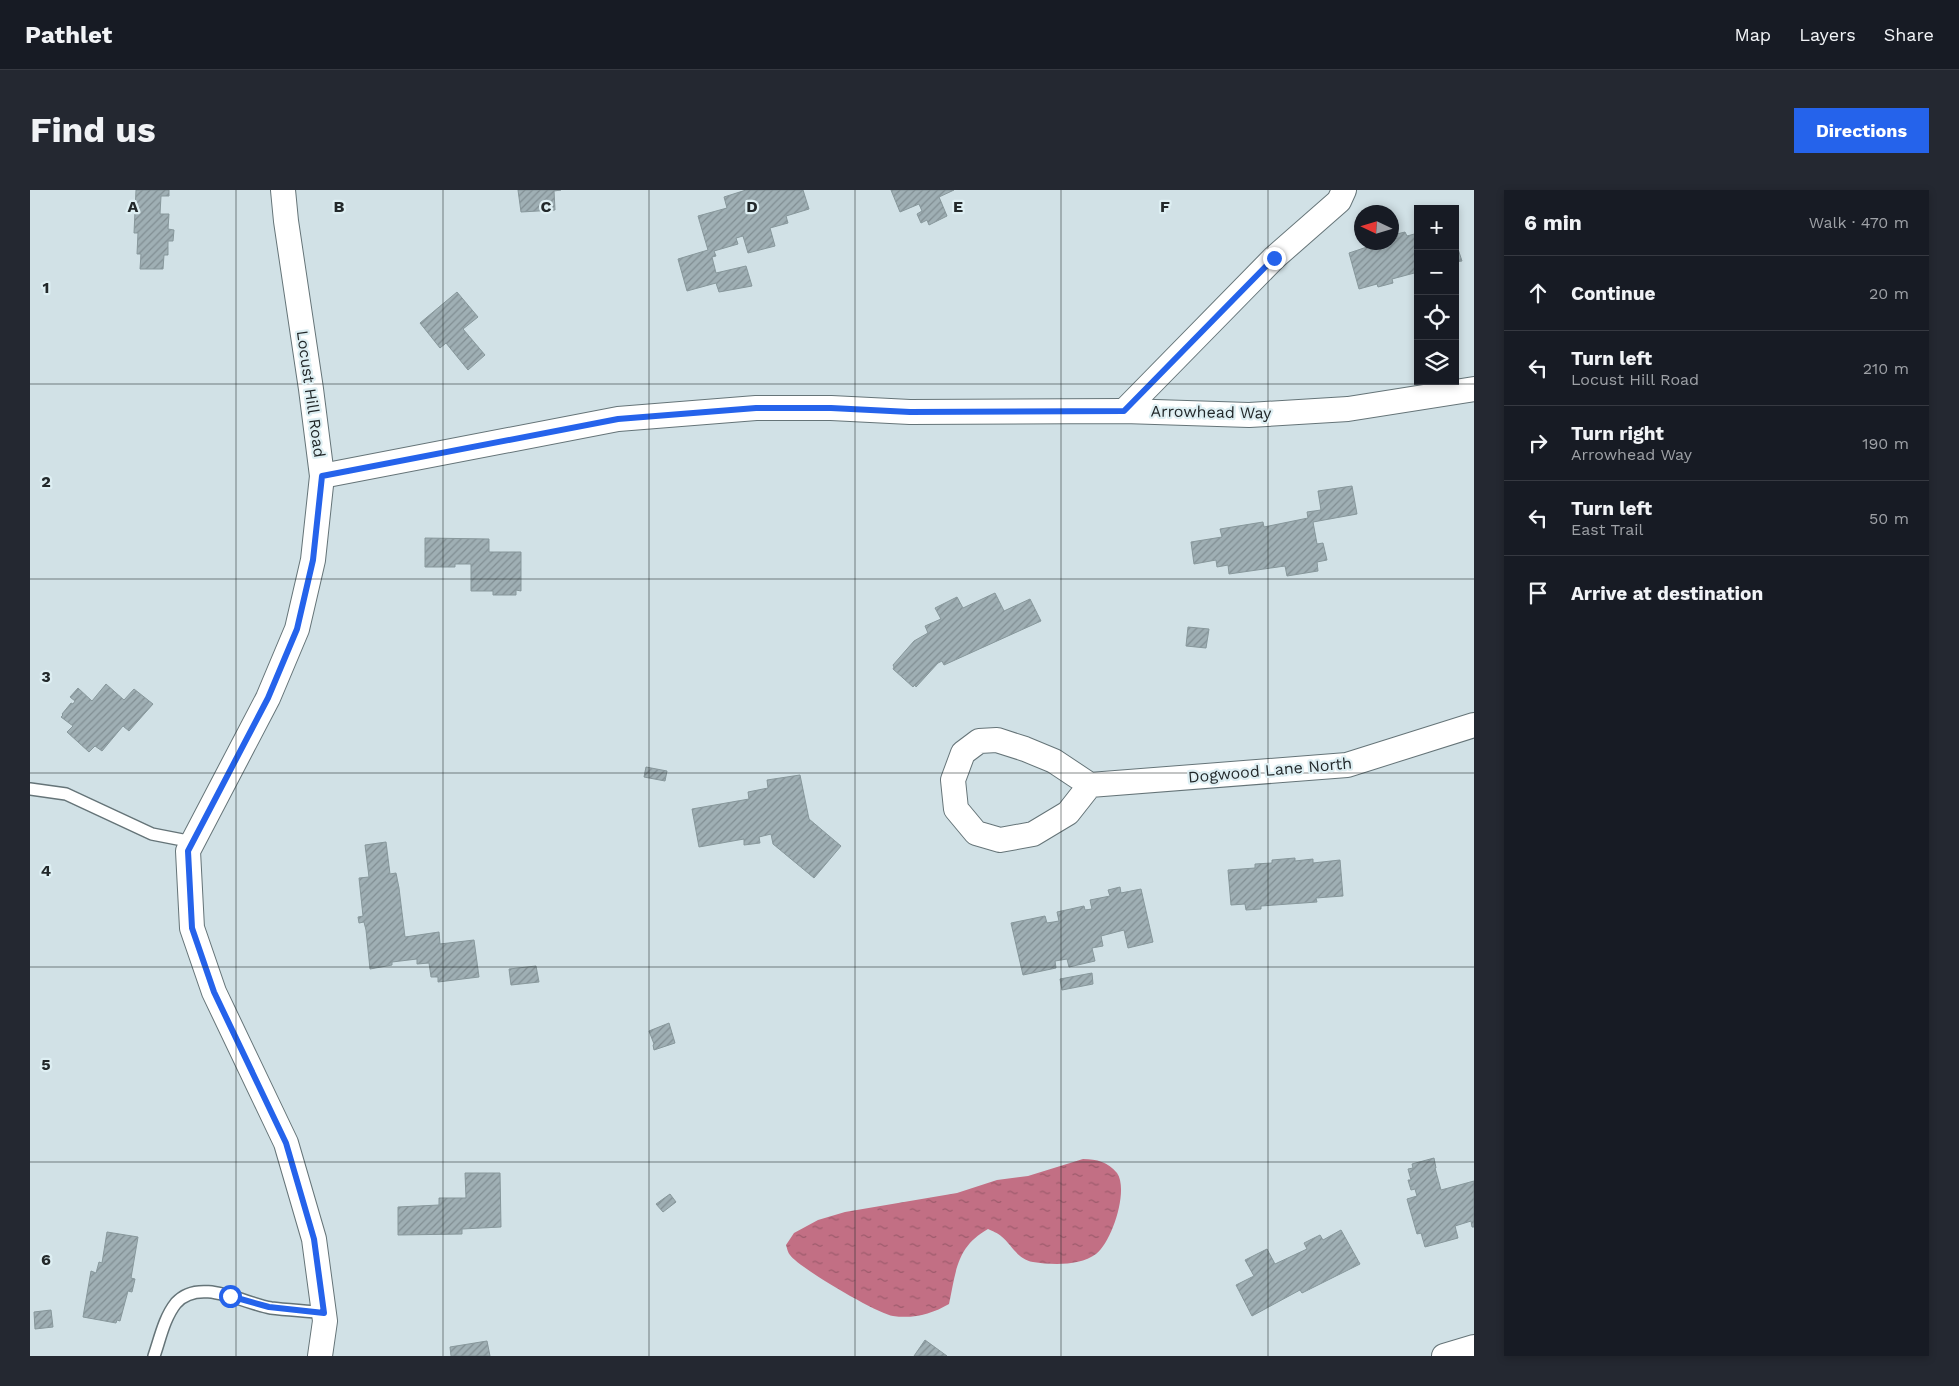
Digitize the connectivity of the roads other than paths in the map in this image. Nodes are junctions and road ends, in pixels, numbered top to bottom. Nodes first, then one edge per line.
1 (283, 190) edge
2 (1344, 190) edge
3 (1474, 389) edge
4 (1124, 411) junction
5 (322, 476) junction
6 (1474, 725) edge
7 (1090, 785) junction
8 (30, 789) edge
9 (192, 842) junction
10 (324, 1313) junction
11 (1474, 1347) edge
12 (154, 1356) edge
13 (320, 1356) edge
14 (1444, 1356) edge

1 - 5 street, Locust Hill Road
2 - 4 street
3 - 4 street, Arrowhead Way
4 - 5 street, Arrowhead Way
5 - 9 street, Locust Hill Road
6 - 7 street, Dogwood Lane North
7 - 7 street
8 - 9 lane
9 - 10 street, Locust Hill Road
10 - 12 lane
10 - 13 street, Locust Hill Road
11 - 14 street

